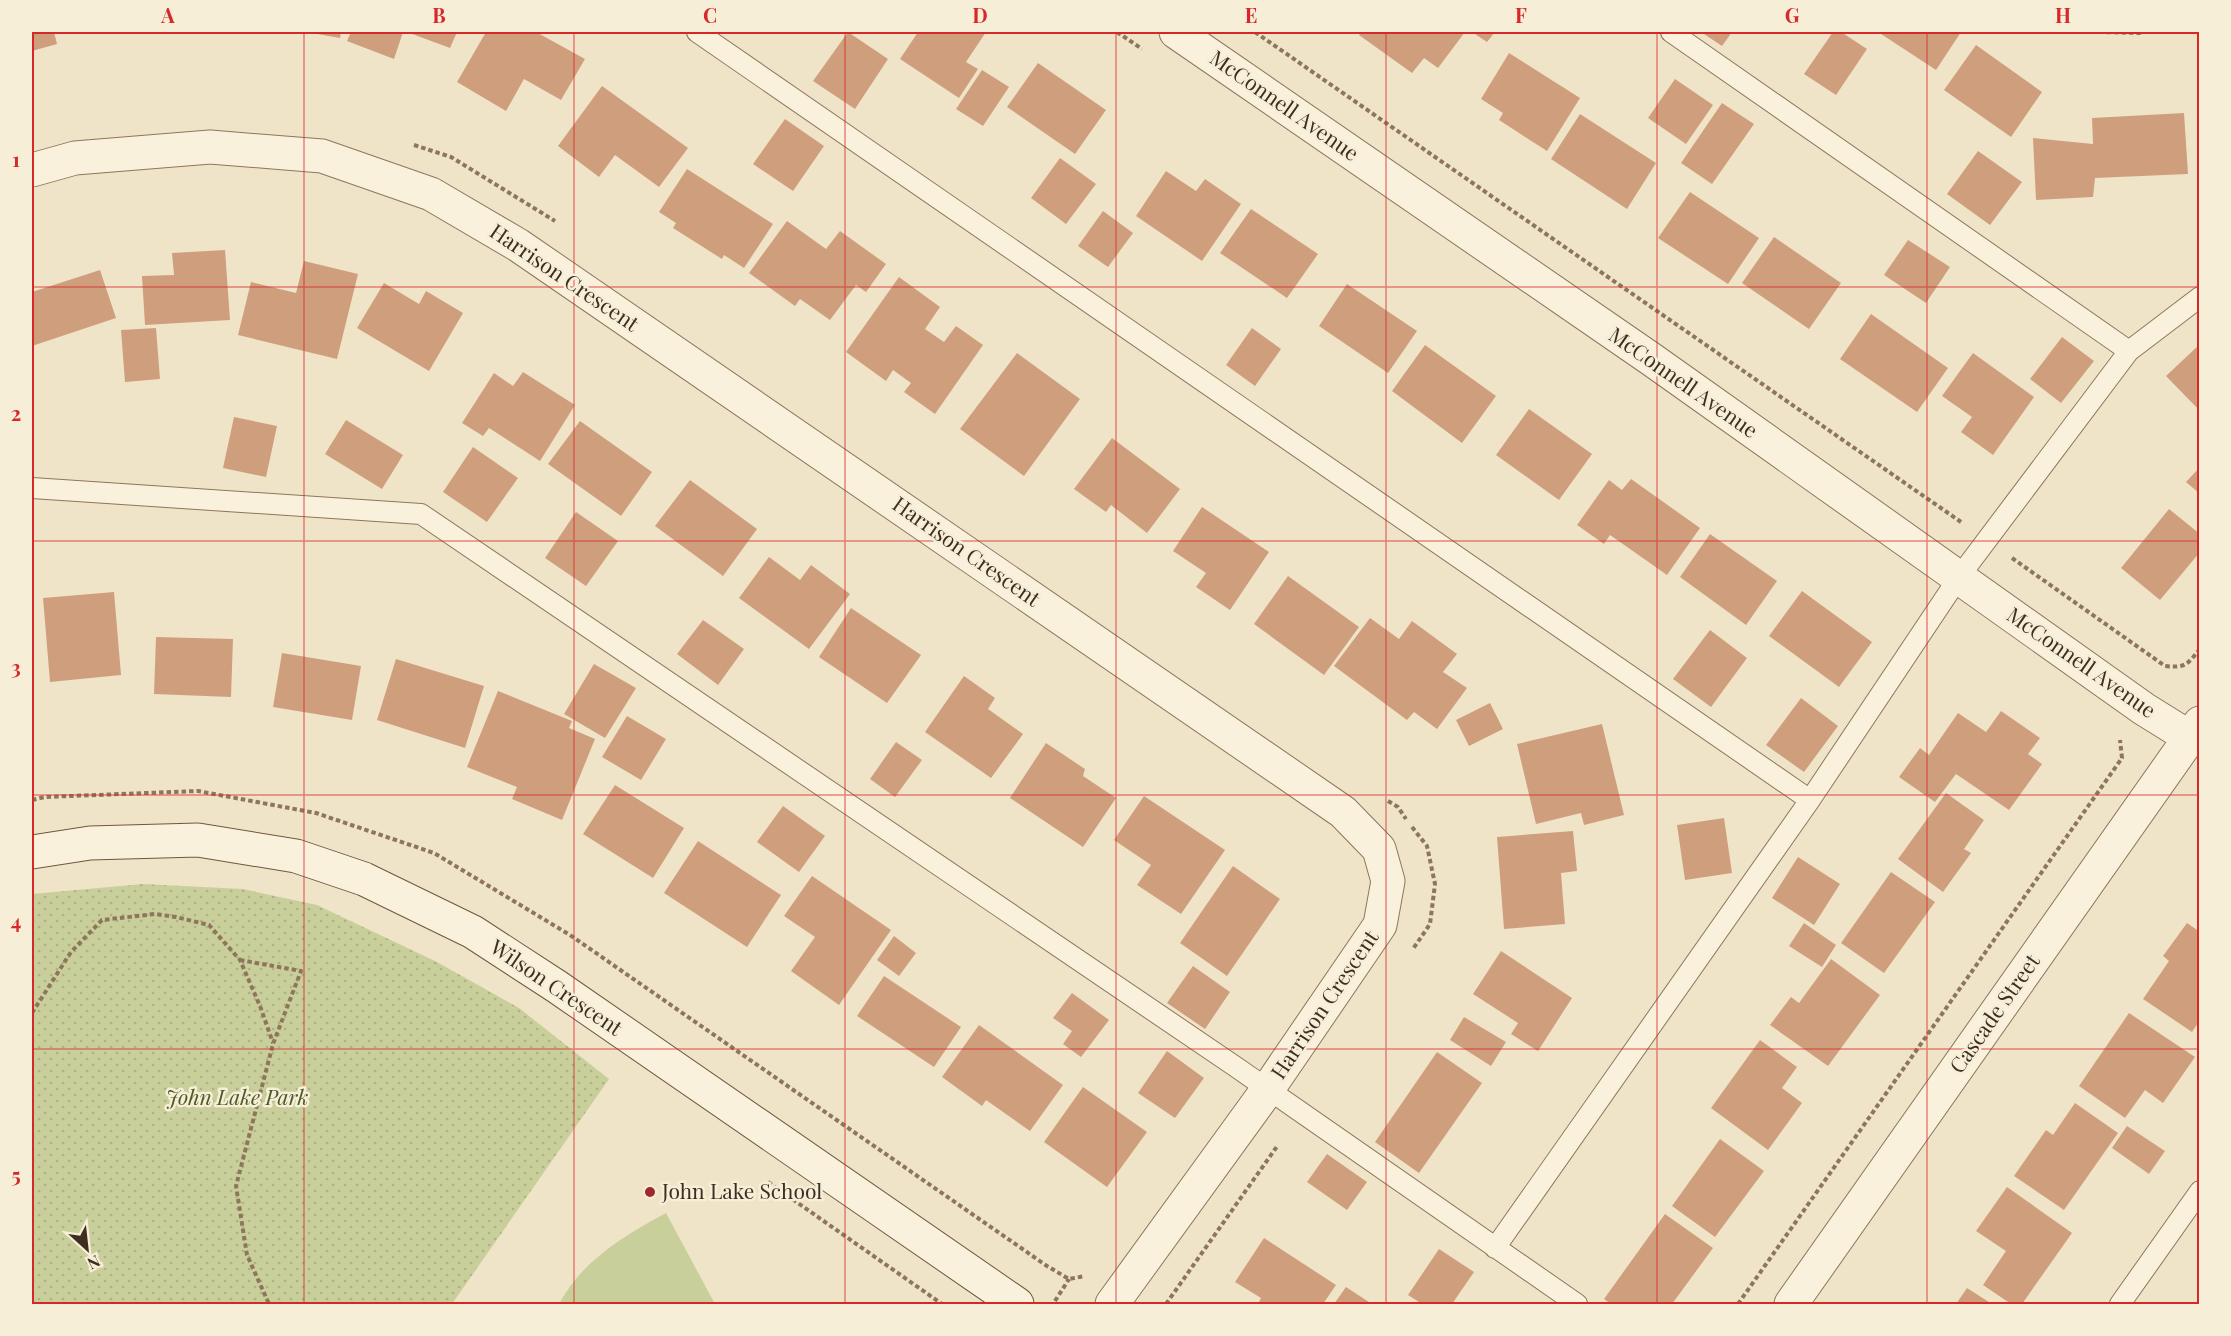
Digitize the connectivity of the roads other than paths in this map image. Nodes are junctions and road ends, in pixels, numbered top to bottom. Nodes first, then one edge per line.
1 (697, 32) edge
2 (1671, 32) edge
3 (1195, 37) edge
4 (32, 170) edge
5 (2199, 297) edge
6 (2129, 351) junction
7 (32, 488) edge
8 (1959, 577) junction
9 (2194, 730) edge
10 (1810, 800) junction
11 (32, 852) edge
12 (1268, 1089) junction
13 (2199, 1191) edge
14 (1495, 1248) junction
15 (1017, 1305) edge
16 (1112, 1305) edge
17 (1577, 1305) edge
18 (1791, 1305) edge
19 (2120, 1305) edge

1 - 10 lane
2 - 6 lane
3 - 8 street, McConnell Avenue
4 - 12 street, Harrison Crescent
5 - 6 lane
6 - 8 lane
7 - 12 lane
8 - 9 street, McConnell Avenue
8 - 10 lane
9 - 18 street, Cascade Street
10 - 14 lane
11 - 15 street, Wilson Crescent
12 - 14 lane
12 - 16 street, Harrison Crescent
13 - 19 lane
14 - 17 lane

